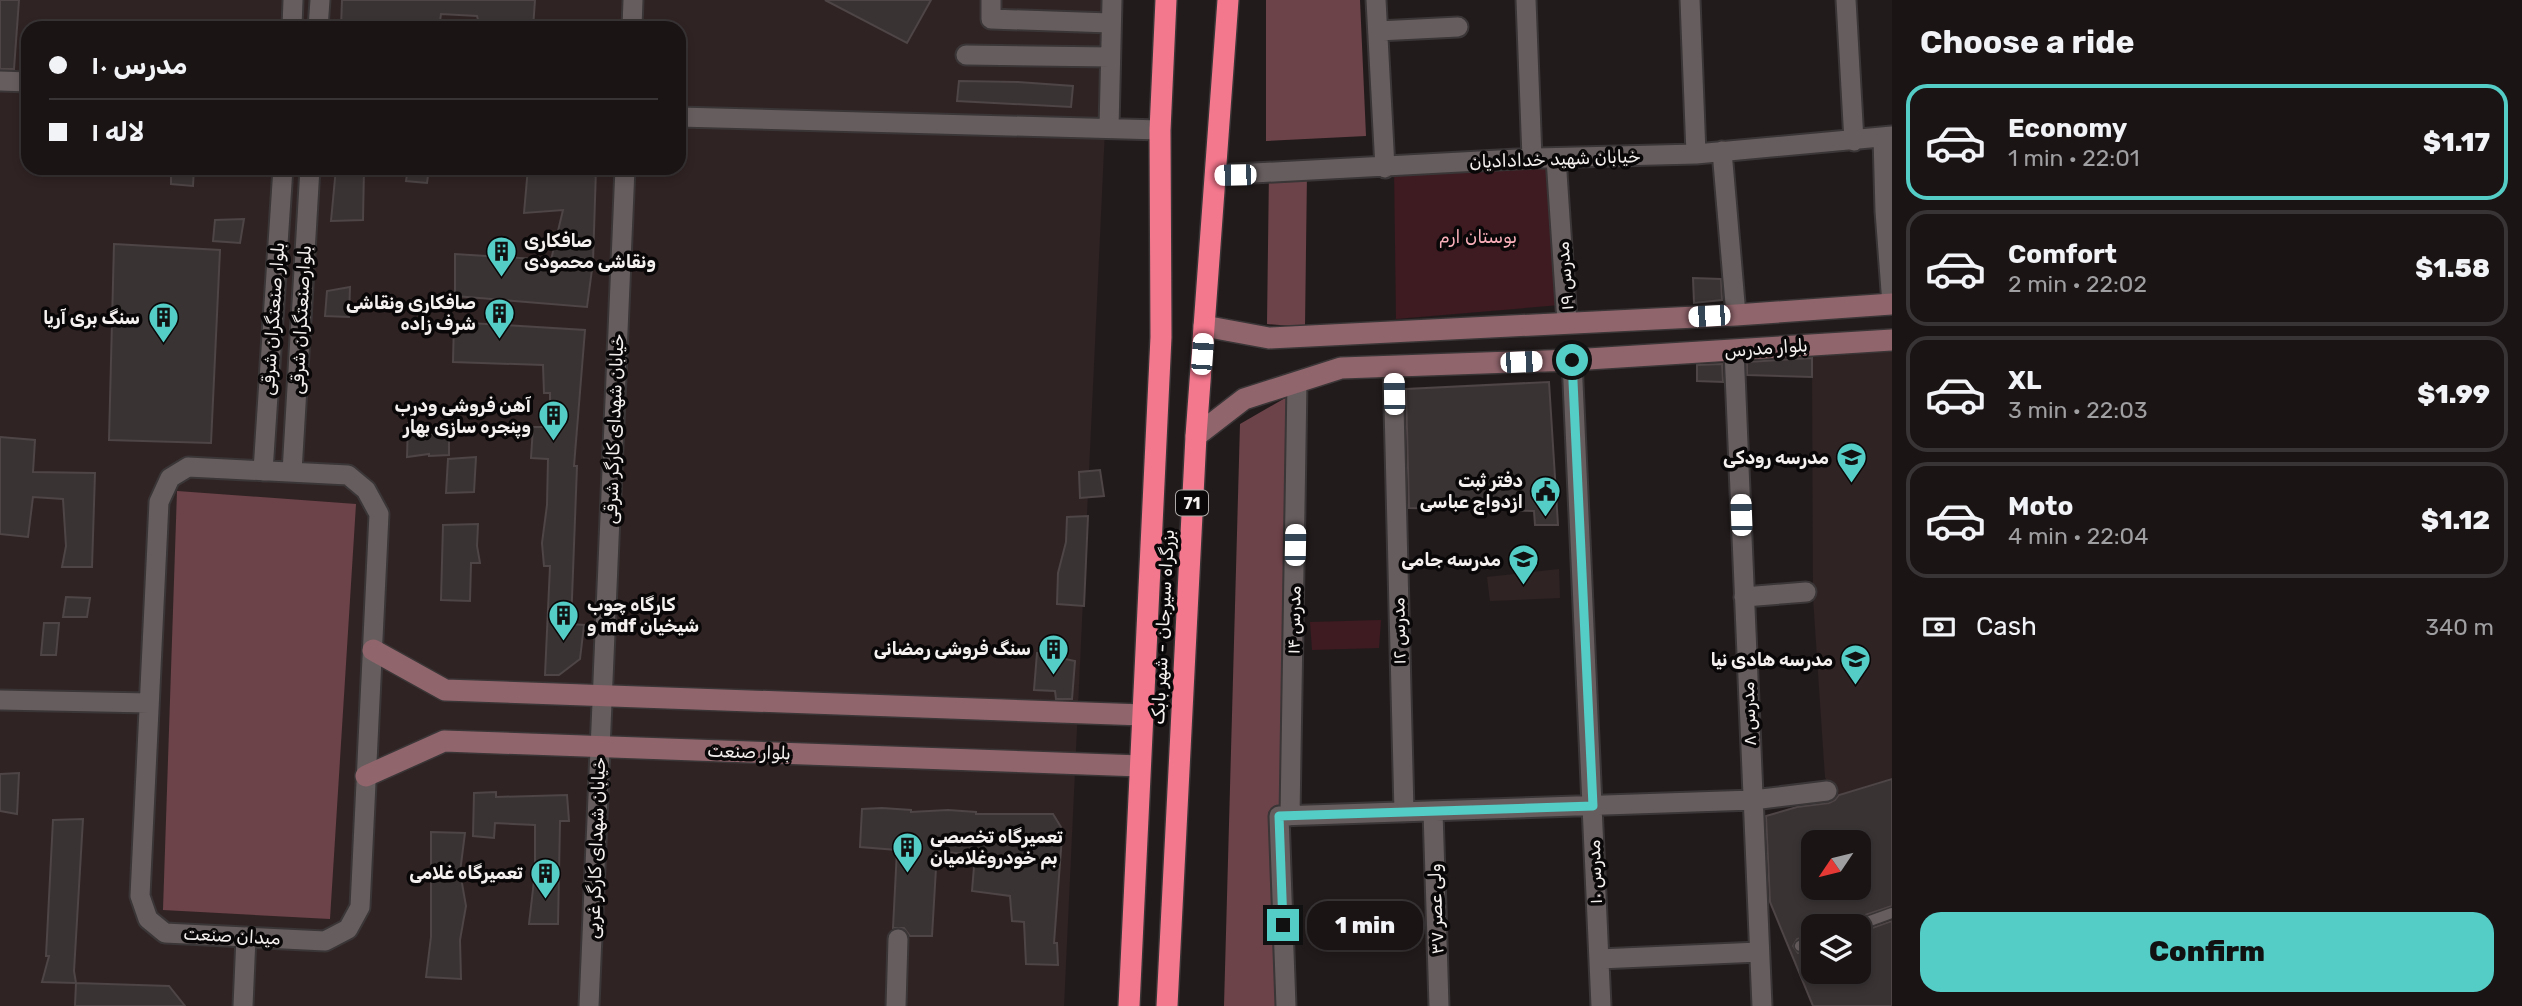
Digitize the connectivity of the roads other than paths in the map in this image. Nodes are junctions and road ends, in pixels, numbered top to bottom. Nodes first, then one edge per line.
1 (293, 0) edge
2 (320, 0) edge
3 (633, 0) edge
4 (991, 0) edge
5 (1112, 0) edge
6 (1166, 0) edge
7 (1228, 0) edge
8 (1376, 0) edge
9 (1526, 0) edge
10 (1690, 0) edge
11 (1846, 0) edge
12 (292, 21) edge
13 (318, 21) edge
14 (632, 21) edge
15 (1110, 23) junction
16 (1458, 27) dead end
17 (1378, 31) junction
18 (966, 55) dead end
19 (1110, 57) junction
20 (0, 81) edge
21 (21, 82) edge
22 (686, 117) edge
23 (1109, 128) junction
24 (1160, 130) junction
25 (1887, 136) edge
26 (1854, 141) junction
27 (1721, 151) junction
28 (1696, 153) junction
29 (1532, 158) junction
30 (1556, 158) junction
31 (1385, 168) junction
32 (283, 175) edge
33 (310, 175) edge
34 (625, 175) edge
35 (1217, 176) junction
36 (1892, 304) edge
37 (1737, 315) junction
38 (1567, 322) junction
39 (1204, 326) junction
40 (1340, 335) junction
41 (1892, 340) edge
42 (1734, 350) junction
43 (1572, 360) junction
44 (1393, 366) junction
45 (1341, 368) junction
46 (1297, 382) junction
47 (268, 393) junction
48 (297, 396) junction
49 (1196, 436) junction
50 (263, 471) junction
51 (292, 472) junction
52 (1806, 592) dead end
53 (1744, 597) junction
54 (373, 650) junction
55 (603, 693) junction
56 (0, 700) edge
57 (149, 703) junction
58 (1143, 715) junction
59 (600, 746) junction
60 (1140, 766) junction
61 (366, 776) junction
62 (1827, 791) dead end
63 (1753, 800) junction
64 (1593, 806) junction
65 (1433, 811) junction
66 (1404, 812) junction
67 (1285, 816) junction
68 (1892, 913) edge
69 (1871, 921) edge
70 (246, 937) junction
71 (898, 939) dead end
72 (1759, 952) junction
73 (1599, 959) junction
74 (243, 1006) edge
75 (589, 1006) edge
76 (896, 1006) edge
77 (1129, 1006) edge
78 (1167, 1006) edge
79 (1286, 1006) edge
80 (1439, 1006) edge
81 (1601, 1006) edge
82 (1762, 1006) edge

1 - 12 street
2 - 13 street
3 - 14 street
4 - 15 street
5 - 15 street
6 - 24 highway, بزرگراه سیرجان - شهر بابک / 71
7 - 35 highway, بزرگراه سیرجان - شهر بابک / 71
8 - 17 street
9 - 29 street
10 - 28 street
11 - 26 street
15 - 19 street
16 - 17 street
17 - 31 street
18 - 19 street
19 - 23 street
20 - 21 street
22 - 23 street
23 - 24 street
24 - 58 highway, بزرگراه سیرجان - شهر بابک / 71
25 - 26 street, خیابان شهید خدادادیان
25 - 36 street
26 - 27 street, خیابان شهید خدادادیان
27 - 28 street, خیابان شهید خدادادیان
27 - 37 street
28 - 30 street, خیابان شهید خدادادیان
29 - 30 street, خیابان شهید خدادادیان
29 - 31 street, خیابان شهید خدادادیان
30 - 38 street, مدرس ۱۹
31 - 35 street, خیابان شهید خدادادیان
32 - 47 street, بلوار صنعتگران شرقی
33 - 48 street, بلوارصنعتگران شرقی
34 - 55 street, خیابان شهدای کارگر شرقی
35 - 39 highway, بزرگراه سیرجان - شهر بابک / 71
36 - 37 street, بلوار مدرس
37 - 38 street, بلوار مدرس
38 - 40 street, بلوار مدرس
39 - 40 street, بلوار مدرس
39 - 49 highway, بزرگراه سیرجان - شهر بابک / 71
40 - 45 street
41 - 42 street, بلوار مدرس
42 - 43 street, بلوار مدرس
42 - 53 street, مدرس ۸
43 - 44 street, بلوار مدرس
43 - 64 street, مدرس ۱۰
44 - 45 street, بلوار مدرس
44 - 66 street, مدرس ۱۲
45 - 46 street, بلوار مدرس
46 - 49 street, بلوار مدرس
46 - 67 street, مدرس ۱۴
47 - 48 street
47 - 50 street, بلوار صنعتگران شرقی
48 - 51 street, بلوارصنعتگران شرقی
49 - 78 highway, بزرگراه سیرجان - شهر بابک / 71
50 - 51 street, میدان صنعت
50 - 57 street, میدان صنعت
51 - 54 street, میدان صنعت
52 - 53 street
53 - 63 street, مدرس ۸
54 - 55 street
54 - 61 street, میدان صنعت
55 - 58 street
55 - 59 street, خیابان شهدای کارگر غربی
56 - 57 street
57 - 70 street, میدان صنعت
58 - 60 highway, بزرگراه سیرجان - شهر بابک / 71
59 - 60 street, بلوار صنعت
59 - 61 street, بلوار صنعت
59 - 75 street, خیابان شهدای کارگر غربی
60 - 77 highway, بزرگراه سیرجان - شهر بابک / 71
61 - 70 street, میدان صنعت
62 - 63 street
63 - 64 street
63 - 72 street, مدرس ۸
64 - 65 street
64 - 73 street, مدرس ۱۰
65 - 66 street
65 - 80 street, ولی عصر ۳۷
66 - 67 street
67 - 79 street, مدرس ۱۴
68 - 69 lane
70 - 74 street
71 - 76 street
72 - 73 street
72 - 82 street, مدرس ۸
73 - 81 street, مدرس ۱۰

